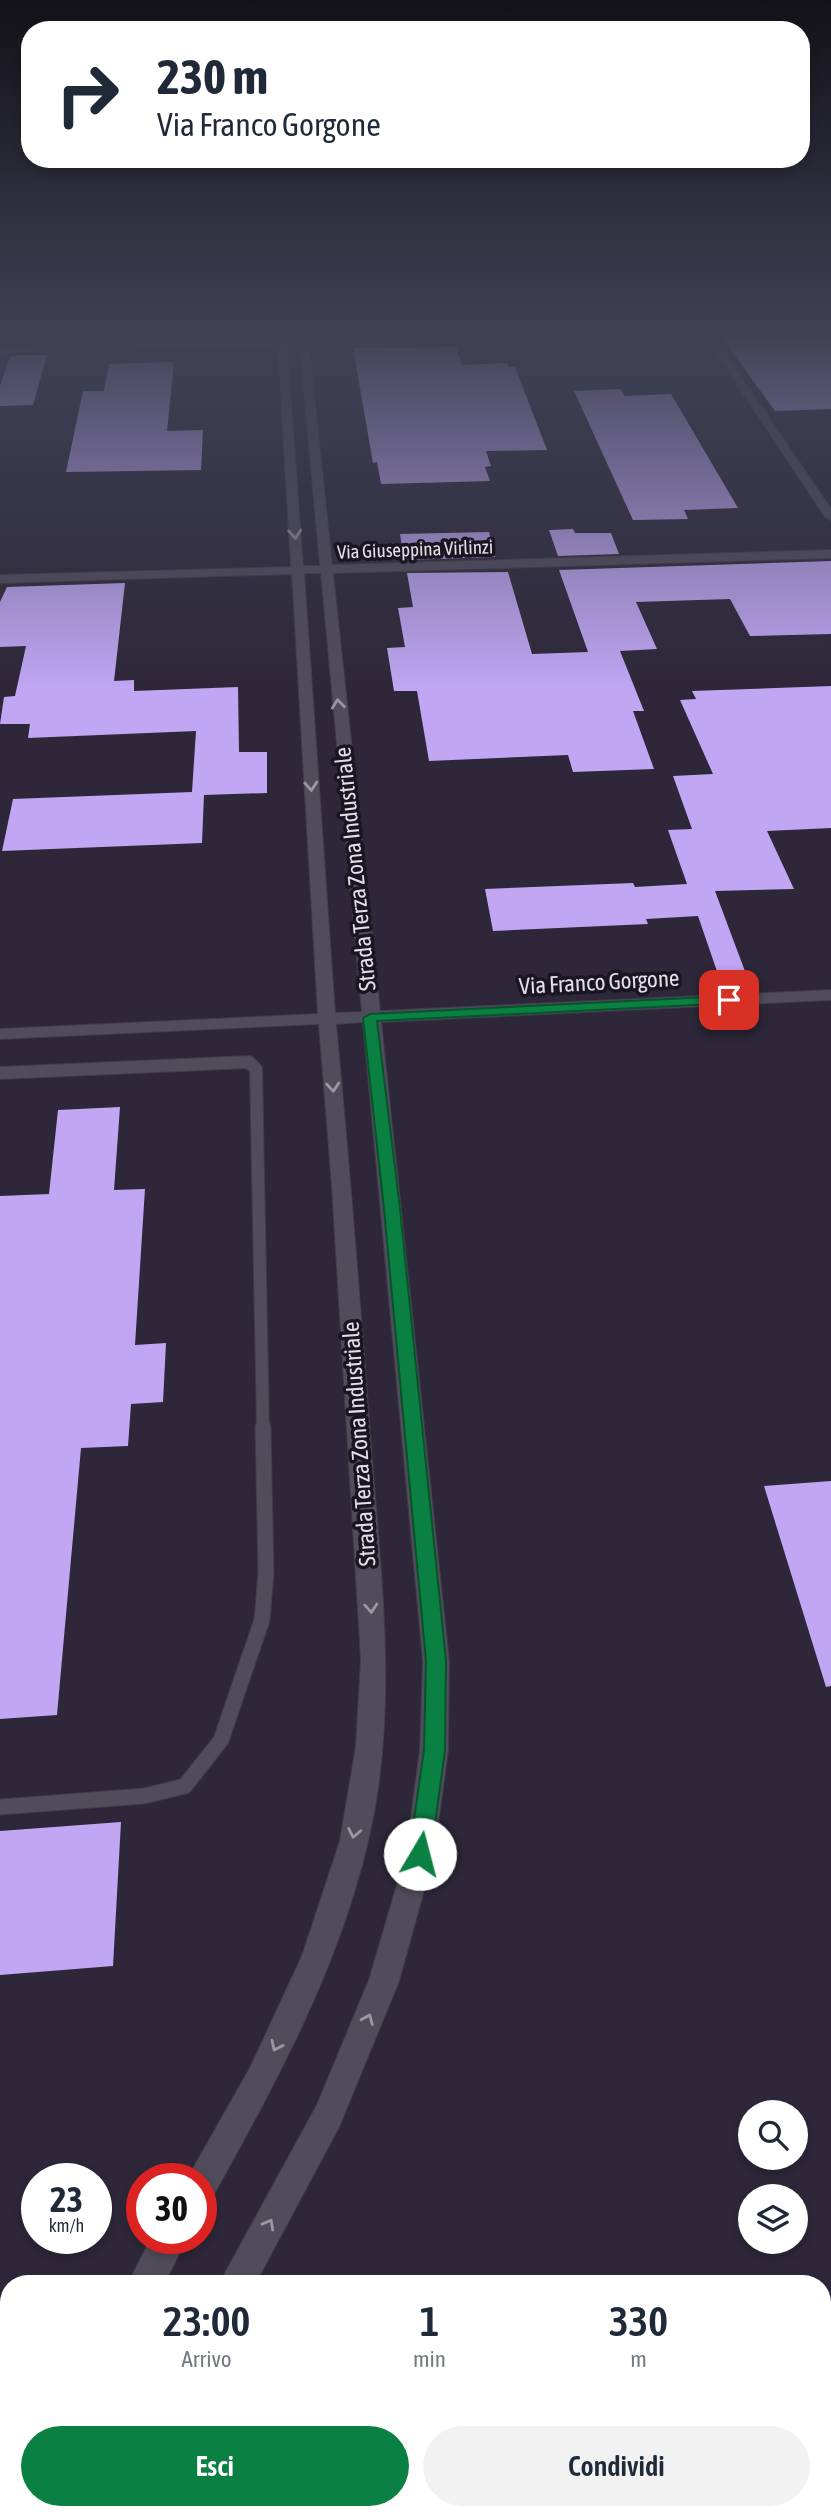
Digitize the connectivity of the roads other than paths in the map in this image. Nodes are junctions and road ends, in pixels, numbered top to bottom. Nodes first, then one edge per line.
1 (294, 453) edge
2 (308, 453) edge
3 (787, 453) edge
4 (831, 517) edge
5 (831, 554) edge
6 (325, 569) junction
7 (297, 570) junction
8 (0, 579) edge
9 (831, 995) edge
10 (370, 1018) junction
11 (327, 1019) junction
12 (0, 1034) edge
13 (0, 1073) edge
14 (0, 1807) edge
15 (213, 2163) edge
16 (161, 2254) edge
17 (150, 2275) edge
18 (241, 2275) edge

1 -> 7 street, Strada Terza Zona Industriale
2 - 6 street, Strada Terza Zona Industriale
3 - 4 street
5 - 6 street, Via Giuseppina Virlinzi
6 - 7 street, Via Giuseppina Virlinzi
10 -> 6 street, Strada Terza Zona Industriale
7 - 8 street, Via Giuseppina Virlinzi
7 -> 11 street, Strada Terza Zona Industriale
9 - 10 street, Via Franco Gorgone
10 - 11 street, Via Franco Gorgone
18 -> 10 street, Strada Terza Zona Industriale
11 - 12 street
11 -> 15 street, Strada Terza Zona Industriale
13 - 14 lane
16 - 17 street

